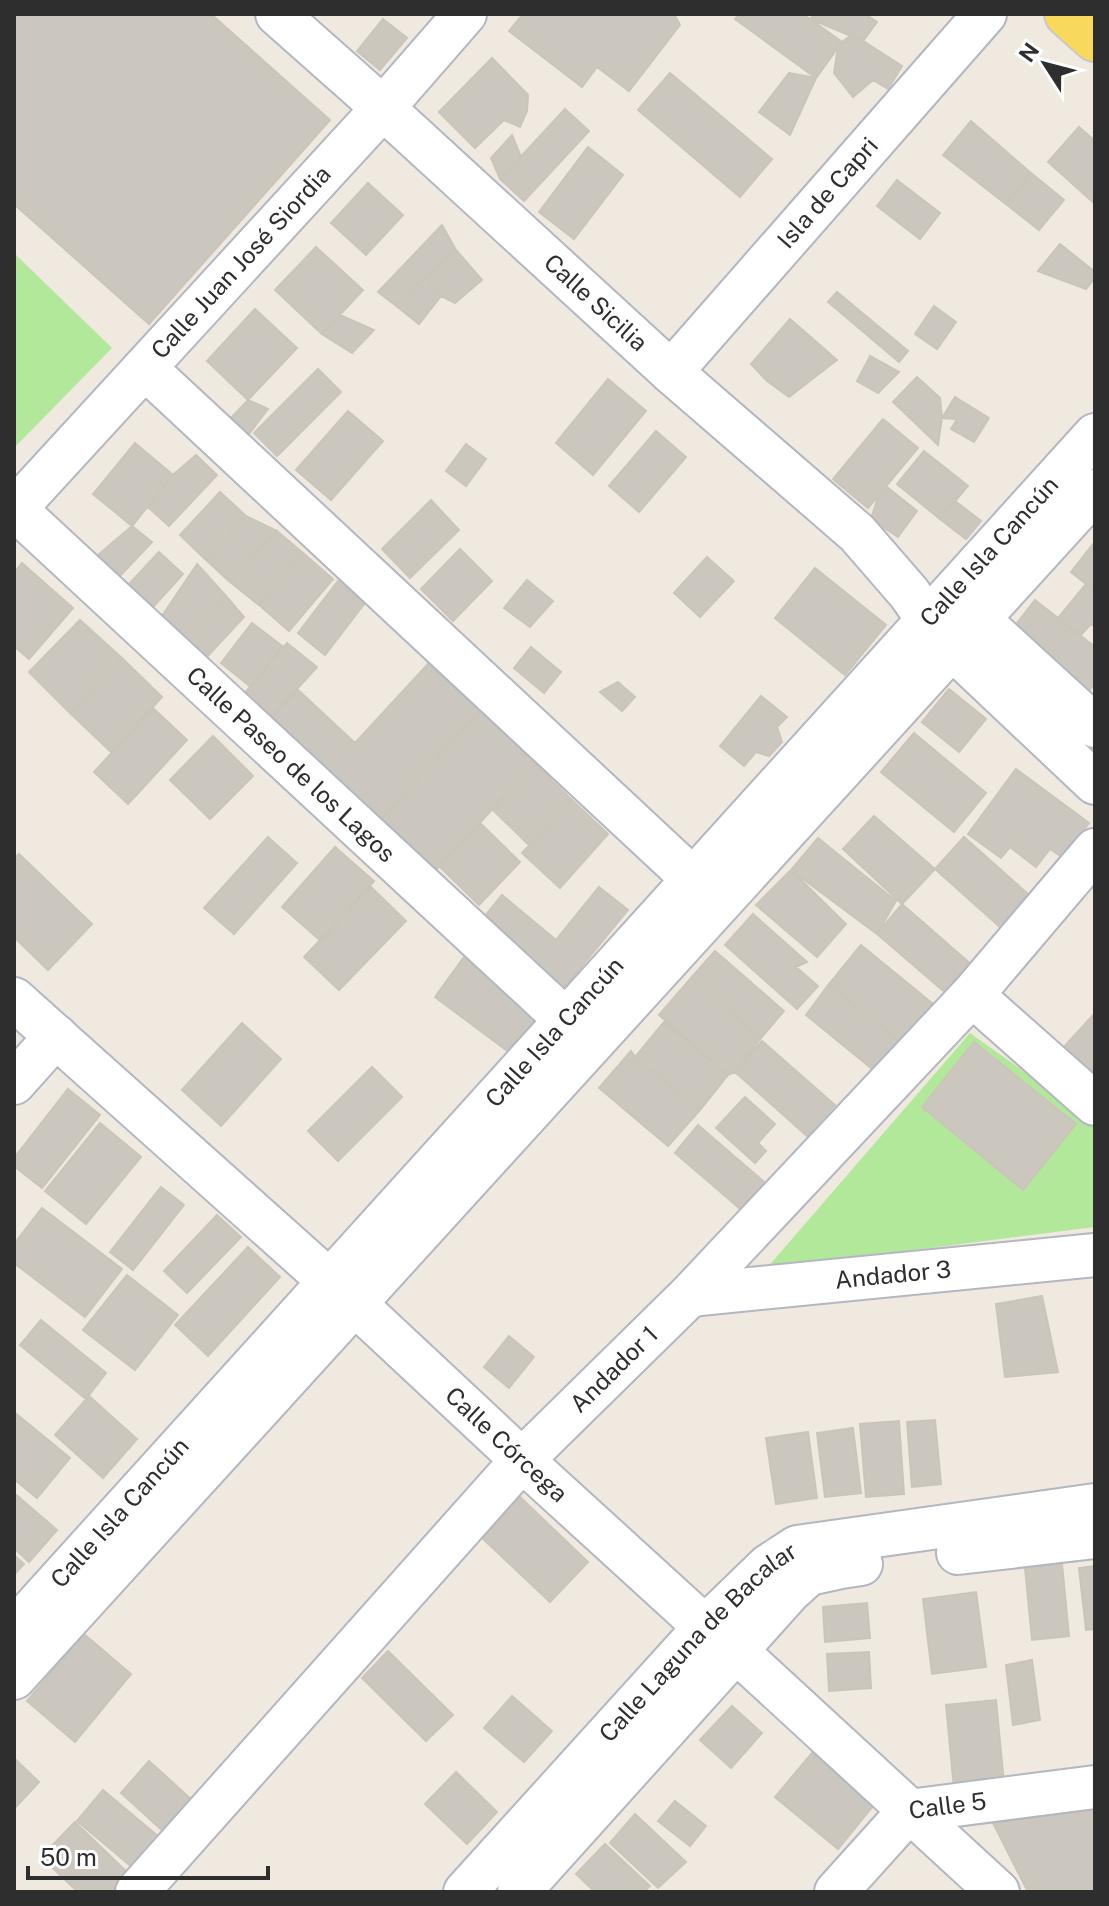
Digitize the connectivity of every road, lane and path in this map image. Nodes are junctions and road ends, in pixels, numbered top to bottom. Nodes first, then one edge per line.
1 (277, 14) edge
2 (465, 14) edge
3 (985, 14) edge
4 (1067, 14) edge
5 (1095, 39) edge
6 (383, 108) junction
7 (145, 368) junction
8 (671, 372) junction
9 (1095, 435) edge
10 (1095, 491) edge
11 (14, 509) edge
12 (941, 617) junction
13 (1095, 726) edge
14 (1095, 783) edge
15 (1095, 850) edge
16 (693, 879) junction
17 (972, 995) junction
18 (14, 999) edge
19 (578, 1033) junction
20 (56, 1036) junction
21 (14, 1083) edge
22 (1095, 1104) edge
23 (1095, 1255) edge
24 (342, 1292) junction
25 (690, 1295) junction
26 (522, 1460) junction
27 (1095, 1505) edge
28 (1095, 1537) edge
29 (14, 1630) edge
30 (720, 1638) junction
31 (14, 1678) edge
32 (1095, 1787) edge
33 (909, 1811) junction
34 (137, 1892) edge
35 (465, 1892) edge
36 (519, 1892) edge
37 (836, 1892) edge
38 (998, 1892) edge

1 - 6 street, Calle Sicilia
2 - 6 street, Calle Juan José Siordia
3 - 8 street, Isla de Capri
4 - 5 main road
6 - 7 street, Calle Juan José Siordia
6 - 8 street, Calle Sicilia
7 - 11 street, Calle Juan José Siordia
7 - 16 street
8 - 12 street, Calle Sicilia
9 - 12 street, Calle Isla Cancún
10 - 12 street, Calle Isla Cancún
11 - 19 street, Calle Paseo de los Lagos
12 - 13 street, Calle Sicilia
12 - 14 street, Calle Sicilia
12 - 16 street, Calle Isla Cancún
12 - 19 street, Calle Isla Cancún
15 - 17 street, Andador 1
16 - 19 street, Calle Isla Cancún
17 - 22 street
17 - 25 street, Andador 1
18 - 20 street, Calle Córcega
19 - 24 street, Calle Isla Cancún
20 - 21 street
20 - 24 street, Calle Córcega
23 - 25 street, Andador 3
24 - 26 street, Calle Córcega
24 - 29 street, Calle Isla Cancún
24 - 31 street, Calle Isla Cancún
25 - 26 street, Andador 1
26 - 30 street, Calle Córcega
26 - 34 street, Andador 1
27 - 30 street, Calle Laguna de Bacalar
28 - 30 street, Calle Laguna de Bacalar
30 - 33 street, Calle Córcega
30 - 35 street, Calle Laguna de Bacalar
30 - 36 street, Calle Laguna de Bacalar
32 - 33 street, Calle 5
33 - 37 street, Calle 5
33 - 38 street, Calle Córcega

